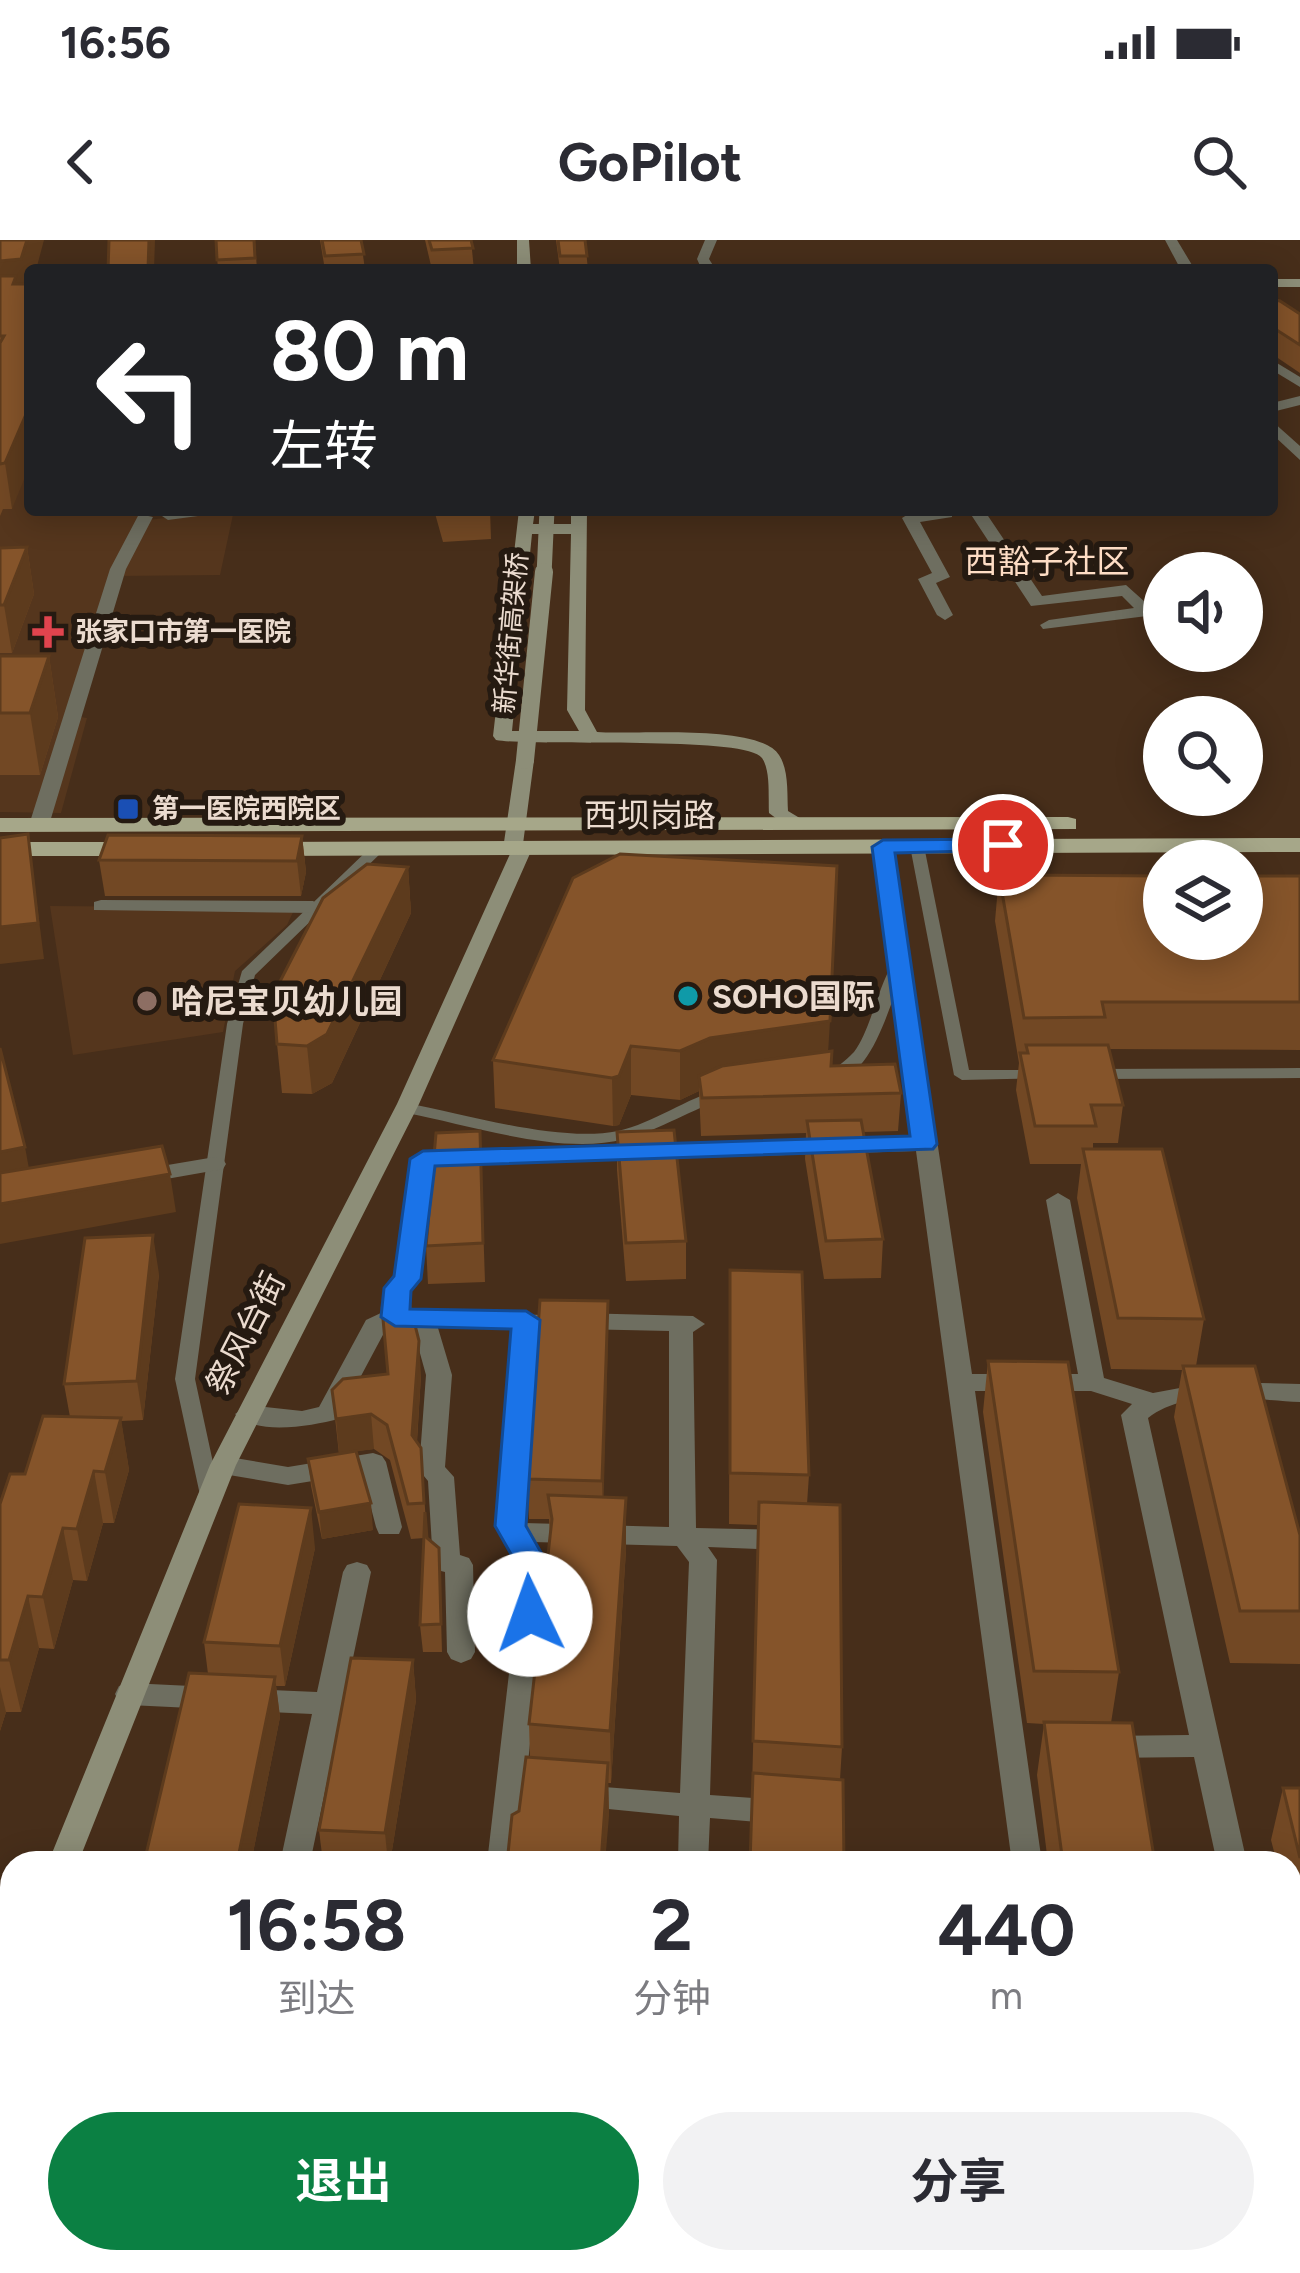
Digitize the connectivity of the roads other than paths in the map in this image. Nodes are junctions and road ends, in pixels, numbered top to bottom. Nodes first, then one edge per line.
1 (1278, 431) edge
2 (1300, 455) edge
3 (548, 516) edge
4 (559, 516) edge
5 (942, 516) edge
6 (980, 516) edge
7 (146, 517) dead end
8 (526, 519) edge
9 (579, 519) edge
10 (946, 615) dead end
11 (1049, 625) dead end
12 (591, 737) junction
13 (533, 760) junction
14 (796, 824) junction
15 (1300, 824) edge
16 (0, 825) edge
17 (39, 826) junction
18 (524, 839) junction
19 (1300, 845) edge
20 (917, 846) junction
21 (883, 847) junction
22 (0, 849) edge
23 (377, 849) junction
24 (101, 906) dead end
25 (313, 907) junction
26 (900, 964) junction
27 (1300, 1072) edge
28 (1075, 1074) edge
29 (1052, 1075) edge
30 (815, 1082) edge
31 (748, 1090) edge
32 (406, 1108) junction
33 (924, 1144) junction
34 (215, 1164) junction
35 (108, 1183) edge
36 (1058, 1200) dead end
37 (409, 1318) junction
38 (526, 1320) junction
39 (961, 1382) junction
40 (1092, 1383) junction
41 (1300, 1393) edge
42 (1149, 1400) junction
43 (248, 1414) junction
44 (223, 1465) junction
45 (210, 1495) junction
46 (388, 1527) dead end
47 (513, 1532) junction
48 (683, 1535) junction
49 (815, 1541) edge
50 (357, 1572) dead end
51 (460, 1652) dead end
52 (129, 1694) junction
53 (328, 1704) junction
54 (1206, 1746) junction
55 (1076, 1747) edge
56 (533, 1794) junction
57 (695, 1805) junction
58 (819, 1815) edge
59 (68, 1851) edge
60 (297, 1851) edge
61 (507, 1851) edge
62 (693, 1851) edge
63 (1027, 1851) edge
64 (1229, 1851) edge

1 - 2 street
3 - 13 main road, 新华街高架桥, bridge
4 - 13 main road, 新华街高架桥
5 - 10 street
6 - 11 street
7 - 17 street
8 - 9 main road
8 - 12 main road
9 - 12 main road
12 - 14 main road
13 - 18 main road, 祭风台街
14 - 15 main road, 西坝岗路
14 - 18 main road, 西坝岗路
16 - 17 main road, 西坝岗路
17 - 18 main road, 西坝岗路
18 - 21 main road, 西坝岗路
18 - 23 main road, 西坝岗路
18 - 32 main road, 祭风台街
19 - 20 main road, 西坝岗路
20 - 21 main road, 西坝岗路
20 - 29 lane
21 - 26 street
22 - 23 main road, 西坝岗路
23 - 25 lane
24 - 25 street
25 - 34 lane
26 - 30 lane
26 - 33 street
27 - 28 lane
31 - 32 lane
32 - 43 main road, 祭风台街
33 - 37 street
33 - 39 street
34 - 35 street
34 - 45 lane
36 - 40 street
37 - 38 street
37 - 43 street
37 - 51 street
38 - 47 street
38 - 48 street
39 - 40 street
39 - 63 street
40 - 42 street
41 - 42 street
42 - 54 street
43 - 44 main road, 祭风台街
44 - 45 main road, 祭风台街
44 - 46 street
45 - 52 main road, 祭风台街
47 - 48 street
47 - 56 street
48 - 49 street
48 - 57 street
50 - 53 street
52 - 53 street
52 - 59 main road, 祭风台街
53 - 60 street
54 - 55 street
54 - 64 street
56 - 57 street
56 - 61 street
57 - 58 street
57 - 62 street

